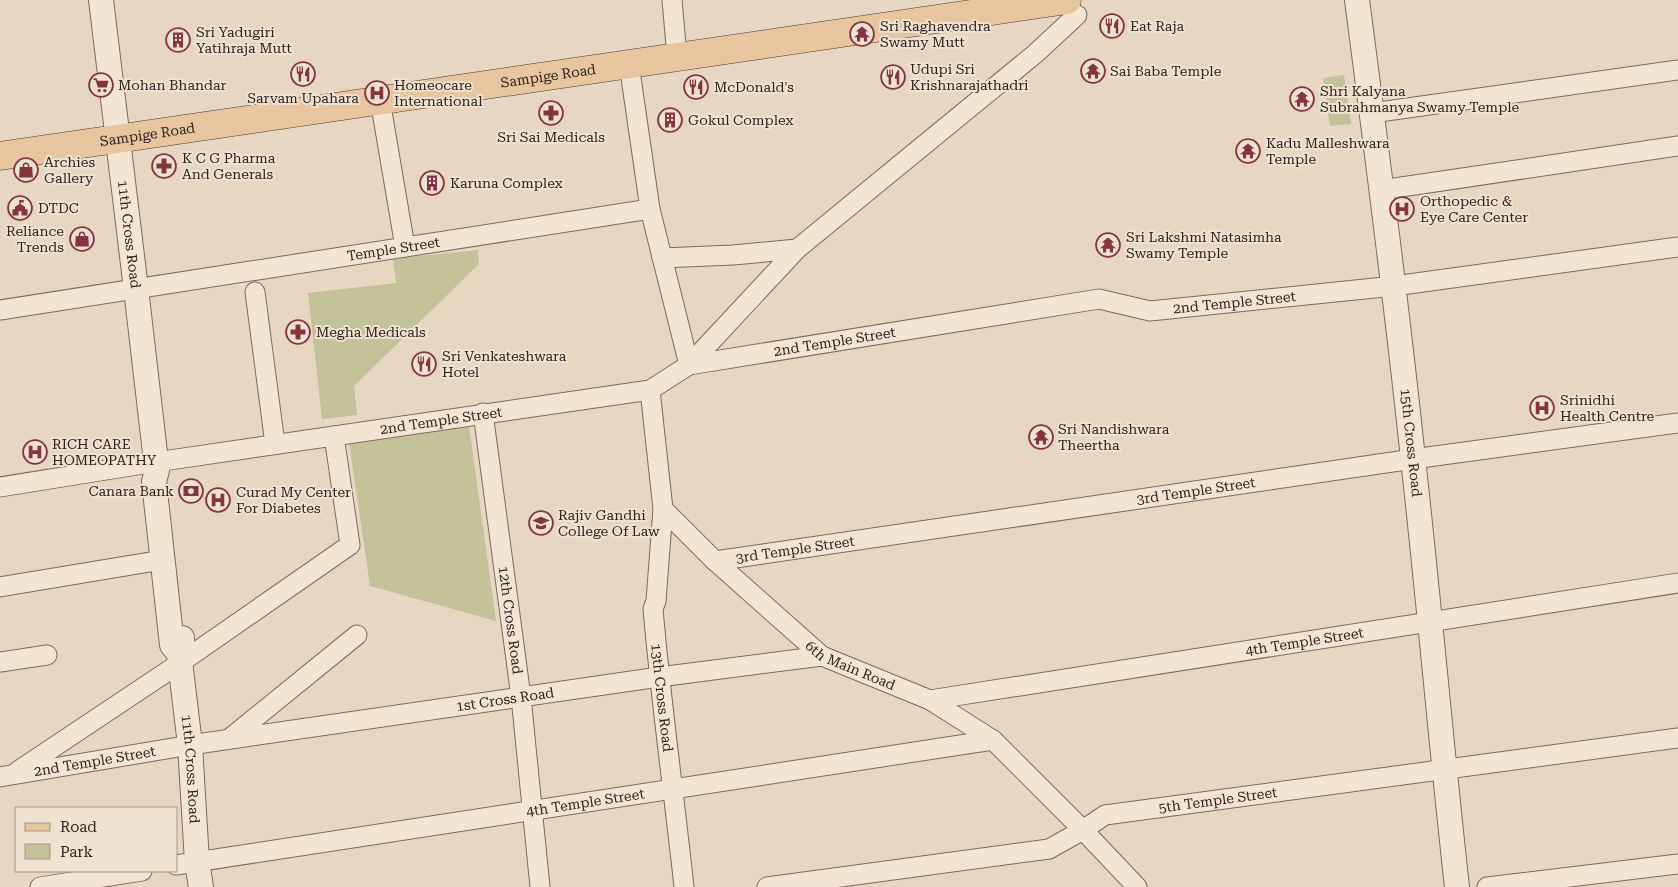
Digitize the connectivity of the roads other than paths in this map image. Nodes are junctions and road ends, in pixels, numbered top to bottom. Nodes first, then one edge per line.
1 (101, 0) edge
2 (672, 0) edge
3 (1357, 0) edge
4 (1025, 3) edge
5 (1072, 8) edge
6 (677, 57) junction
7 (630, 64) junction
8 (1678, 70) edge
9 (380, 100) junction
10 (1372, 113) junction
11 (118, 138) junction
12 (1678, 146) edge
13 (0, 156) edge
14 (1381, 190) junction
15 (650, 209) junction
16 (405, 247) junction
17 (1678, 247) edge
18 (797, 248) junction
19 (662, 258) junction
20 (253, 280) junction
21 (1394, 286) junction
22 (136, 289) junction
23 (0, 310) edge
24 (689, 365) junction
25 (650, 390) junction
26 (484, 413) junction
27 (1678, 423) edge
28 (334, 436) junction
29 (275, 444) junction
30 (1413, 459) junction
31 (156, 466) junction
32 (0, 487) edge
33 (663, 509) junction
34 (162, 560) junction
35 (714, 561) junction
36 (1678, 583) edge
37 (0, 587) edge
38 (1430, 622) junction
39 (358, 635) dead end
40 (47, 655) dead end
41 (822, 656) junction
42 (180, 658) junction
43 (0, 662) edge
44 (659, 677) junction
45 (521, 697) junction
46 (930, 700) junction
47 (1678, 738) edge
48 (228, 740) junction
49 (993, 740) junction
50 (190, 745) junction
51 (1444, 770) junction
52 (4, 778) edge
53 (674, 790) junction
54 (532, 811) junction
55 (1083, 830) junction
56 (187, 864) edge
57 (1678, 864) edge
58 (136, 872) edge
59 (40, 887) edge
60 (201, 887) edge
61 (540, 887) edge
62 (684, 887) edge
63 (766, 887) edge
64 (1137, 887) edge
65 (1458, 887) edge
66 (1487, 887) edge

1 - 11 street, 11th Cross Road
2 - 6 street
3 - 10 street, 15th Cross Road
4 - 5 main road, Sampige Road
4 - 6 main road, Sampige Road
5 - 18 street
6 - 7 main road, Sampige Road
7 - 9 main road, Sampige Road
7 - 15 street
8 - 10 street
9 - 11 main road, Sampige Road
9 - 16 street
10 - 14 street, 15th Cross Road
11 - 13 main road, Sampige Road
11 - 22 street, 11th Cross Road
12 - 14 street
14 - 21 street, 15th Cross Road
15 - 16 street, Temple Street
15 - 19 street
16 - 20 street, Temple Street
17 - 21 street, 2nd Temple Street
18 - 19 street
18 - 24 street
19 - 24 street
20 - 22 street, Temple Street
20 - 29 street
21 - 24 street, 2nd Temple Street
21 - 30 street, 15th Cross Road
22 - 23 street, Temple Street
22 - 31 street, 11th Cross Road
24 - 25 street, 2nd Temple Street
25 - 26 street, 2nd Temple Street
25 - 33 street
26 - 28 street, 2nd Temple Street
26 - 45 street, 12th Cross Road
27 - 30 street, 3rd Temple Street
28 - 29 street, 2nd Temple Street
28 - 42 street
29 - 31 street, 2nd Temple Street
30 - 35 street, 3rd Temple Street
30 - 38 street, 15th Cross Road
31 - 32 street, 2nd Temple Street
31 - 34 street, 11th Cross Road
31 - 42 street, 11th Cross Road
33 - 35 street, 6th Main Road
33 - 44 street, 13th Cross Road
34 - 37 street
34 - 42 street, 11th Cross Road
35 - 41 street, 6th Main Road
36 - 38 street, 4th Temple Street
38 - 46 street, 4th Temple Street
38 - 51 street, 15th Cross Road
39 - 48 street
40 - 43 street
41 - 44 street, 1st Cross Road
41 - 46 street, 6th Main Road
42 - 50 street, 11th Cross Road
42 - 52 street
44 - 45 street, 1st Cross Road
44 - 53 street, 13th Cross Road
45 - 48 street, 1st Cross Road
45 - 54 street, 12th Cross Road
46 - 49 street, 6th Main Road
47 - 51 street, 5th Temple Street
48 - 50 street, 1st Cross Road
49 - 53 street, 4th Temple Street
49 - 55 street, 6th Main Road
50 - 52 street, 2nd Temple Street
50 - 56 street, 11th Cross Road
51 - 55 street, 5th Temple Street
51 - 65 street, 15th Cross Road
53 - 54 street, 4th Temple Street
53 - 62 street, 13th Cross Road
54 - 56 street, 4th Temple Street
54 - 61 street, 12th Cross Road
55 - 63 street, 5th Temple Street
55 - 64 street, 6th Main Road
56 - 60 street, 11th Cross Road
57 - 66 street
58 - 59 street

